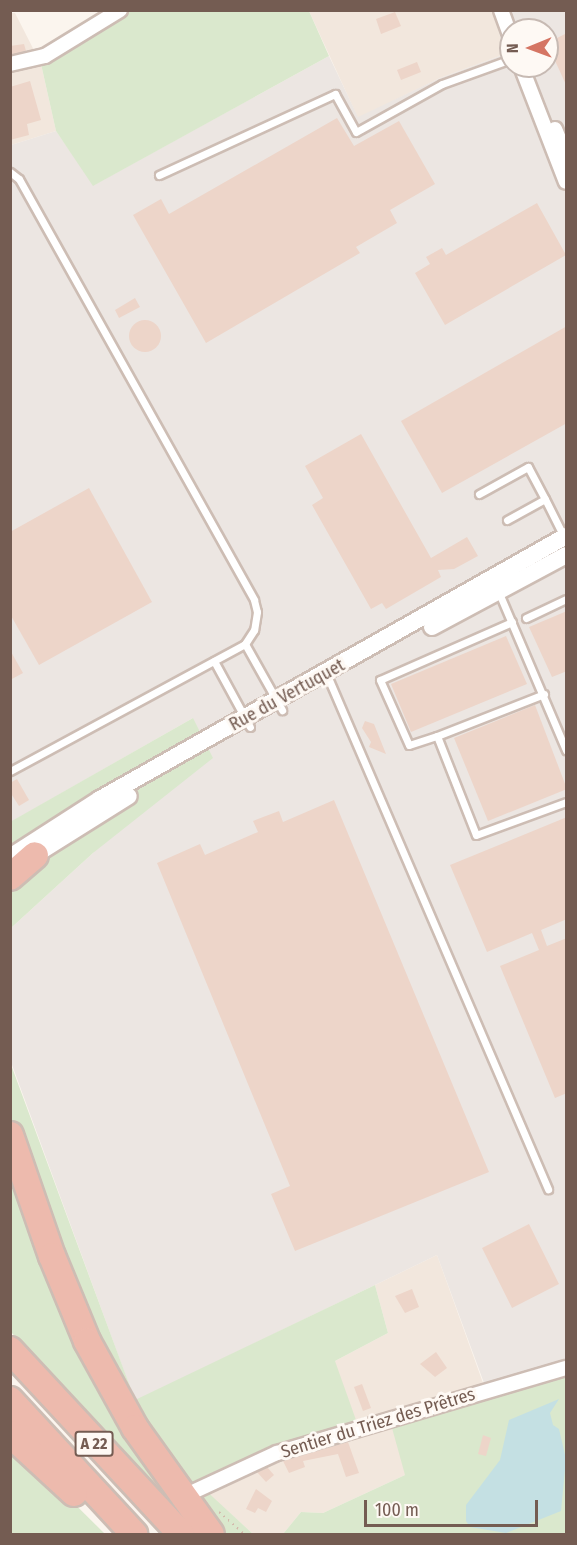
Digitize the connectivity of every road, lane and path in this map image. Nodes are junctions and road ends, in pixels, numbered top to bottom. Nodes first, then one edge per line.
1 (120, 10) edge
2 (499, 63) edge
3 (10, 64) edge
4 (528, 78) edge
5 (529, 78) edge
6 (567, 155) edge
7 (10, 172) edge
8 (159, 175) dead end
9 (567, 182) edge
10 (479, 494) dead end
11 (545, 499) junction
12 (507, 520) dead end
13 (566, 538) edge
14 (567, 555) edge
15 (495, 585) junction
16 (567, 599) edge
17 (526, 618) dead end
18 (512, 622) junction
19 (245, 644) junction
20 (214, 661) junction
21 (328, 678) junction
22 (543, 694) junction
23 (279, 705) junction
24 (248, 723) junction
25 (436, 736) junction
26 (567, 750) edge
27 (10, 771) edge
28 (567, 802) edge
29 (23, 856) edge
30 (10, 871) edge
31 (10, 877) edge
32 (10, 1135) edge
33 (548, 1189) dead end
34 (10, 1350) edge
35 (567, 1368) edge
36 (10, 1400) edge
37 (10, 1434) edge
38 (195, 1491) dead end
39 (118, 1534) edge
40 (134, 1534) edge
41 (181, 1534) edge
42 (211, 1534) edge

1 - 3 street
2 - 8 lane
4 - 9 street
5 - 6 street
7 - 19 lane
10 - 11 lane
11 - 12 lane
11 - 13 lane
13 - 15 street, Rue du Vertuquet
14 - 15 street, Rue du Vertuquet
15 - 18 lane
15 - 21 street, Rue du Vertuquet
16 - 17 lane
18 - 22 lane
18 - 25 lane
19 - 20 lane
19 - 23 lane
20 - 24 lane
20 - 27 lane
21 - 23 street, Rue du Vertuquet
21 - 33 lane
22 - 25 lane
22 - 26 lane
23 - 24 street, Rue du Vertuquet
24 - 29 street, Rue du Vertuquet
24 - 29 street, Rue du Vertuquet
25 - 28 lane
29 - 30 street, Rue du Vertuquet
29 - 31 highway
32 - 42 highway
34 - 41 highway, A 22
35 - 38 street, Sentier du Triez des Prêtres
36 - 40 highway, A 22
37 - 39 highway

